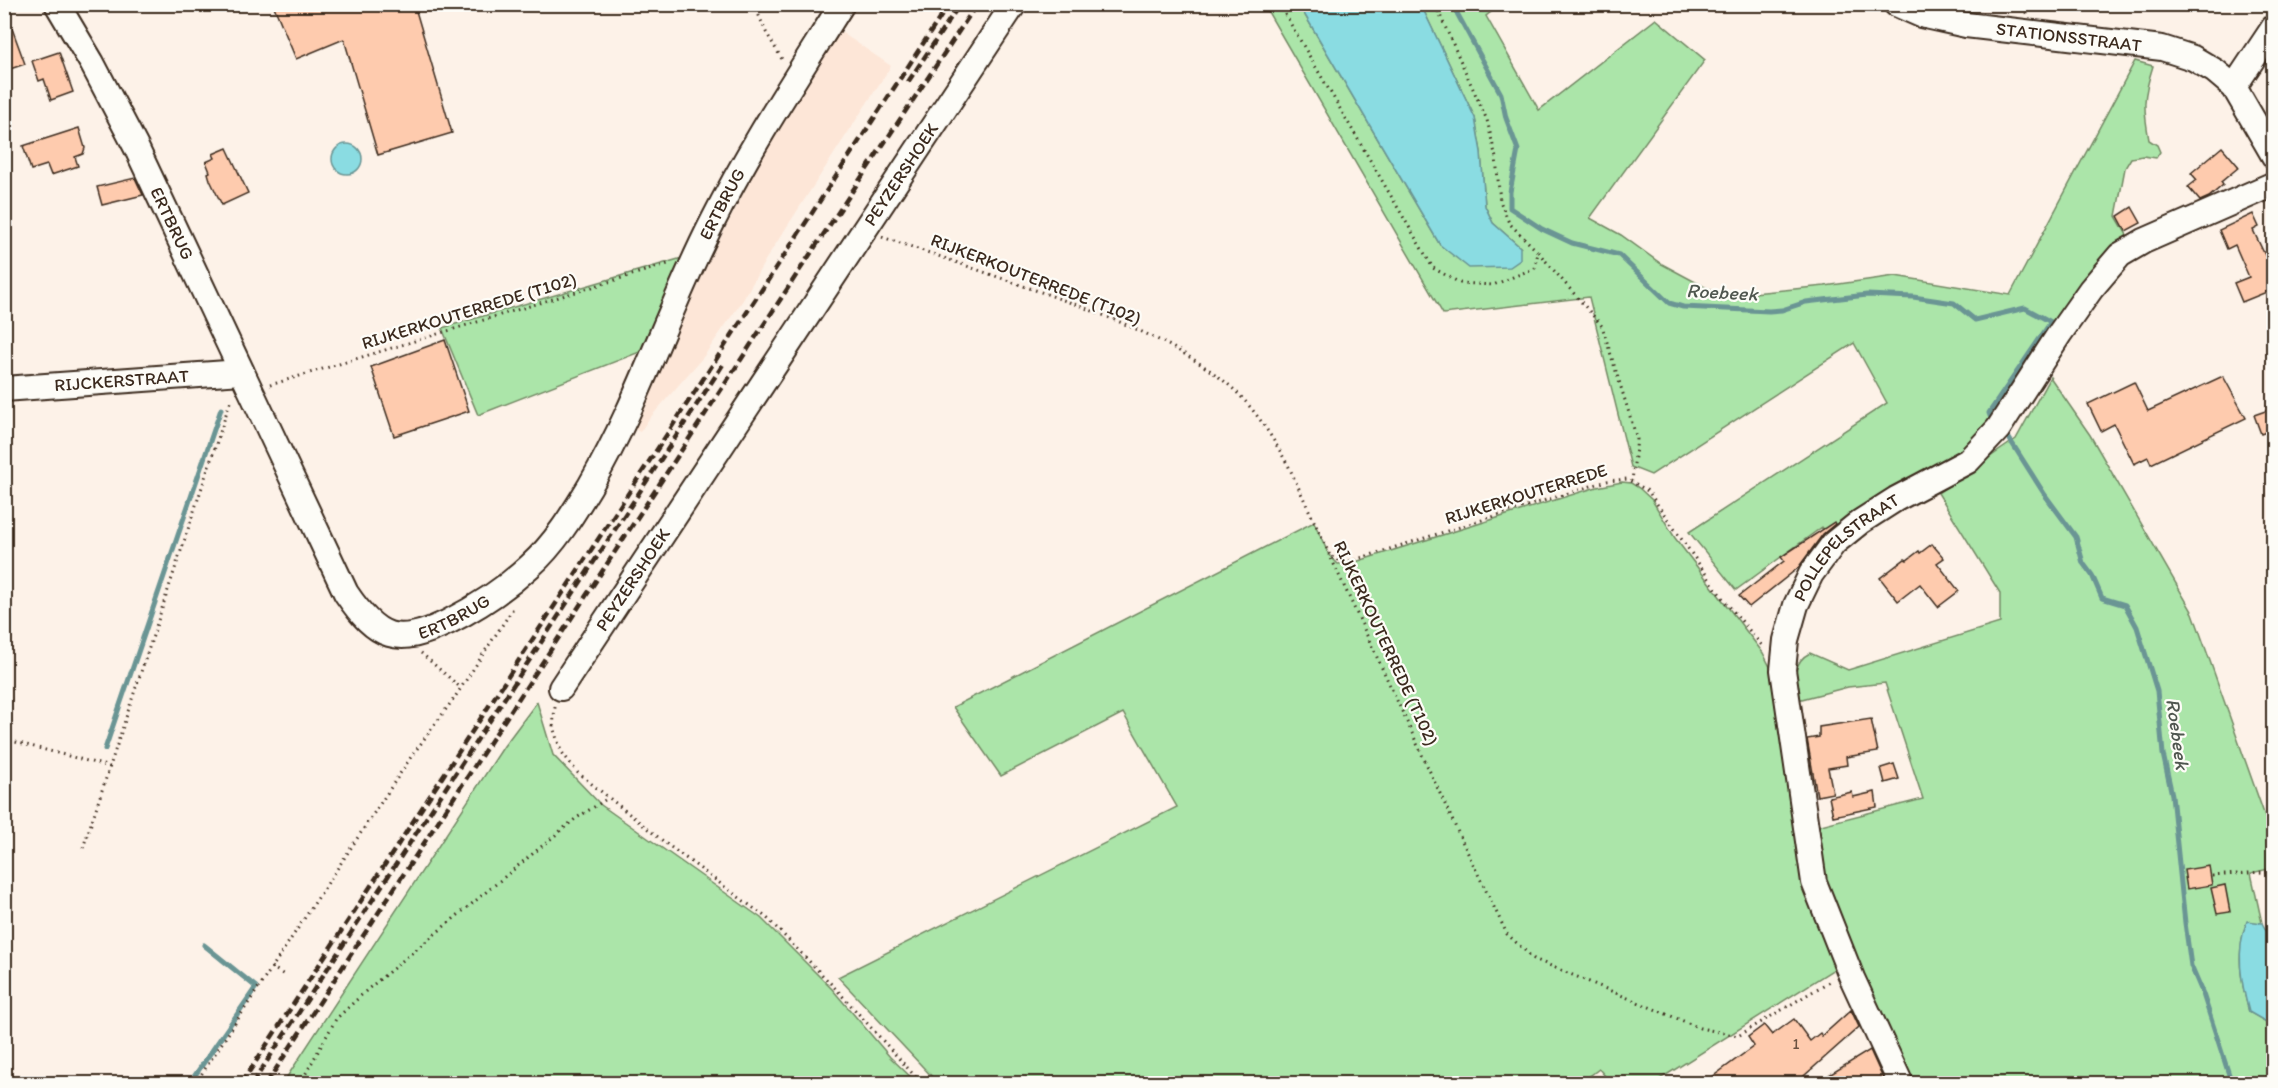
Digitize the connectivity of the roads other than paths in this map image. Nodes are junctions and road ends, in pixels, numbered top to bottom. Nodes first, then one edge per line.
1 (57, 4) edge
2 (842, 4) edge
3 (1014, 4) edge
4 (1896, 4) edge
5 (2274, 27) edge
6 (2234, 87) junction
7 (2274, 156) edge
8 (2274, 184) edge
9 (245, 381) junction
10 (4, 389) edge
11 (561, 688) road end
12 (1901, 1083) edge

1 - 9 street, ERTBRUG
2 - 9 street, ERTBRUG
3 - 11 street, PEYZERSHOEK
4 - 6 street, STATIONSSTRAAT
5 - 6 street
6 - 7 street
8 - 12 street, POLLEPELSTRAAT
9 - 10 street, RIJCKERSTRAAT

